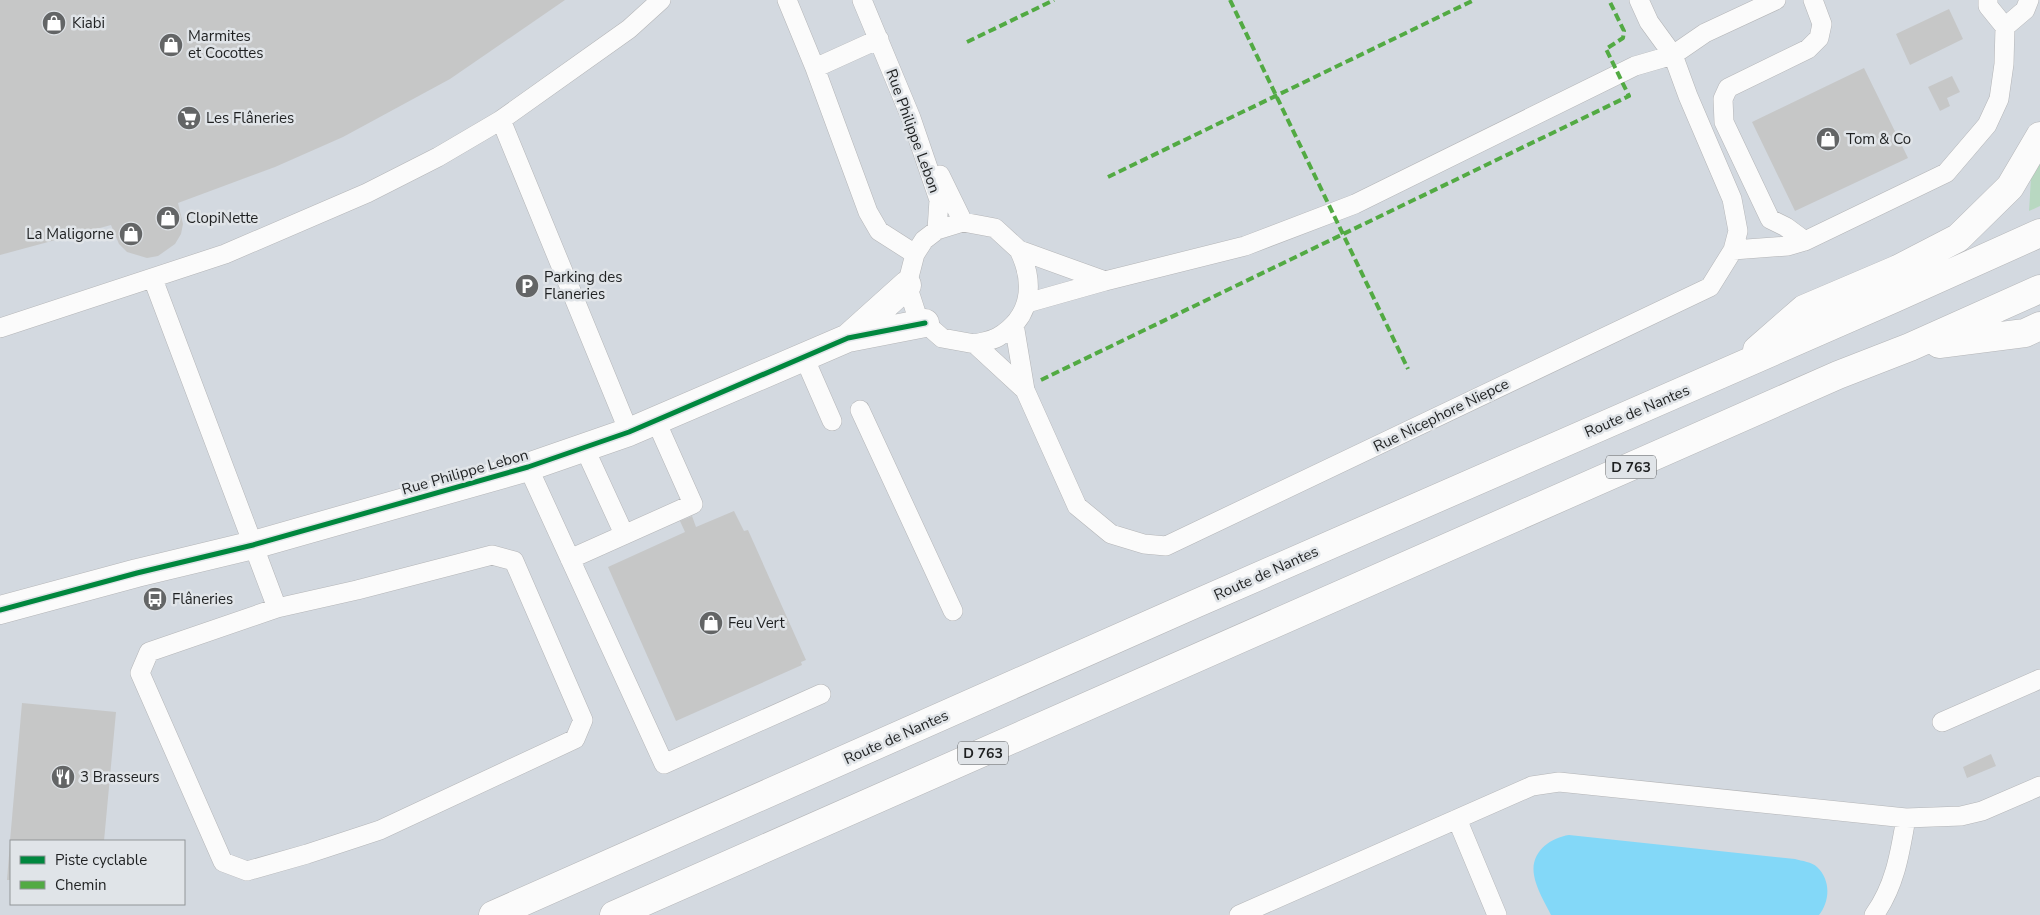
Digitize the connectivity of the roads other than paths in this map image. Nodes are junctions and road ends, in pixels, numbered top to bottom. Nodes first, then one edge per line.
1 (661, 0) edge
2 (786, 0) edge
3 (862, 0) edge
4 (1639, 0) edge
5 (1776, 0) edge
6 (1814, 0) edge
7 (1988, 0) edge
8 (2003, 0) edge
9 (2026, 3) edge
10 (2005, 27) junction
11 (879, 39) junction
12 (1673, 55) junction
13 (815, 68) junction
14 (911, 118) junction
15 (501, 120) junction
16 (2040, 136) edge
17 (963, 222) junction
18 (937, 230) junction
19 (2040, 233) edge
20 (1805, 241) junction
21 (1019, 250) junction
22 (1734, 250) junction
23 (915, 254) junction
24 (153, 279) junction
25 (1105, 281) junction
26 (907, 285) junction
27 (2040, 289) edge
28 (1026, 303) junction
29 (921, 319) junction
30 (1014, 324) junction
31 (2040, 326) edge
32 (0, 328) edge
33 (848, 338) junction
34 (975, 344) junction
35 (1910, 347) junction
36 (804, 357) junction
37 (1738, 367) junction
38 (1025, 390) junction
39 (860, 410) dead end
40 (656, 421) junction
41 (832, 421) dead end
42 (629, 432) junction
43 (584, 447) junction
44 (528, 467) junction
45 (624, 534) junction
46 (254, 545) junction
47 (570, 560) junction
48 (277, 608) junction
49 (0, 610) edge
50 (953, 611) dead end
51 (2040, 679) edge
52 (821, 694) dead end
53 (1942, 722) dead end
54 (2040, 786) edge
55 (1906, 818) junction
56 (1457, 819) junction
57 (493, 915) edge
58 (614, 915) edge
59 (1240, 915) edge
60 (1497, 915) edge
61 (1874, 915) edge

1 - 15 lane
2 - 13 lane
3 - 11 lane, Rue Philippe Lebon
4 - 12 lane, Rue Nicephore Niepce
5 - 12 lane
6 - 20 lane
7 - 10 lane
8 - 10 lane
9 - 10 lane
10 - 20 lane
11 - 13 lane
11 - 14 lane, Rue Philippe Lebon
12 - 22 lane, Rue Nicephore Niepce
12 - 25 lane
13 - 23 lane
14 - 17 lane
14 - 18 lane, Rue Philippe Lebon
15 - 24 lane
15 - 42 lane
16 - 37 main road
17 - 18 lane
17 - 21 lane
18 - 23 lane
19 - 37 main road, Route de Nantes
20 - 22 lane
21 - 25 lane
21 - 28 lane
22 - 38 lane, Rue Nicephore Niepce
23 - 26 lane
24 - 32 lane
24 - 46 lane
25 - 28 lane
26 - 29 lane
26 - 33 main road
27 - 35 main road, D 763
28 - 30 lane
29 - 33 main road, Rue Philippe Lebon
29 - 34 lane
30 - 34 lane
30 - 38 lane
31 - 35 main road
33 - 36 main road, Rue Philippe Lebon
34 - 38 lane, Rue Nicephore Niepce
35 - 58 main road, D 763
36 - 40 main road, Rue Philippe Lebon
36 - 41 lane
37 - 57 main road, Route de Nantes
39 - 50 lane
40 - 42 main road, Rue Philippe Lebon
40 - 45 lane
42 - 43 main road, Rue Philippe Lebon
43 - 44 main road, Rue Philippe Lebon
43 - 45 lane
44 - 46 main road, Rue Philippe Lebon
44 - 47 lane
45 - 47 lane
46 - 48 lane
46 - 49 main road, Rue Philippe Lebon
47 - 52 lane
48 - 48 lane
51 - 53 lane
54 - 55 lane
55 - 56 lane
55 - 61 lane
56 - 59 lane
56 - 60 lane

